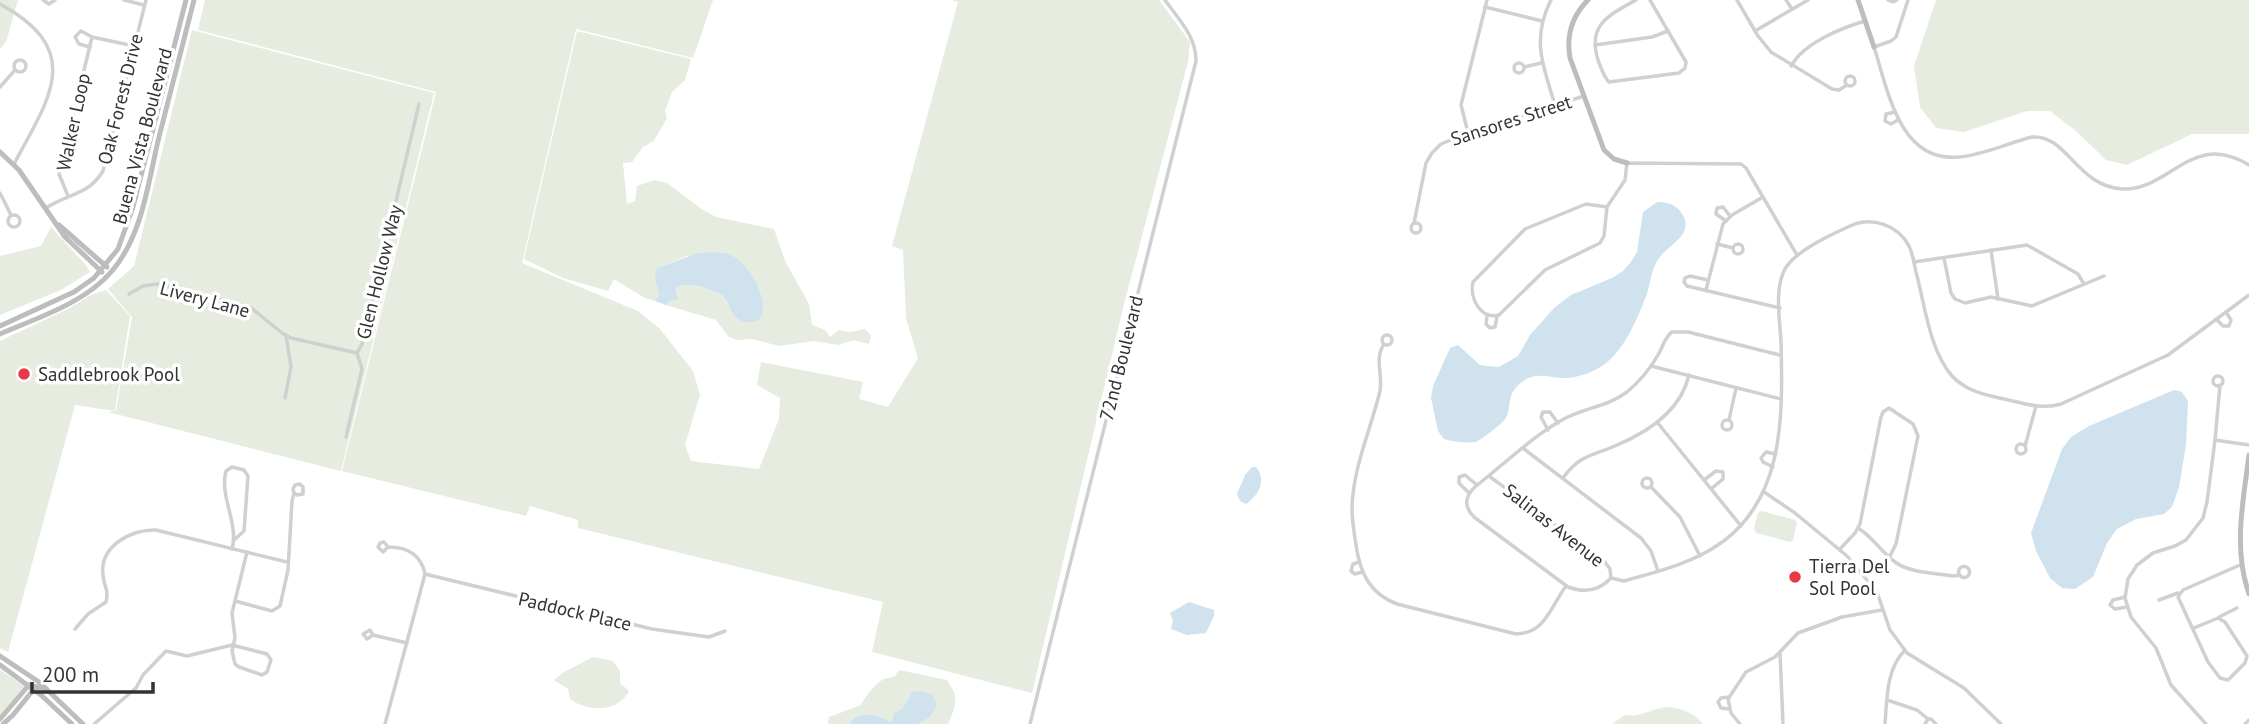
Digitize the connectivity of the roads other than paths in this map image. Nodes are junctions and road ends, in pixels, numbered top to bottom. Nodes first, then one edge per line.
1 (43, 0) edge
2 (55, 0) edge
3 (124, 0) edge
4 (186, 0) edge
5 (194, 0) edge
6 (1165, 0) edge
7 (1487, 0) edge
8 (1551, 0) edge
9 (1587, 0) edge
10 (1636, 0) edge
11 (1650, 0) edge
12 (1737, 0) edge
13 (1786, 0) edge
14 (1808, 0) edge
15 (1858, 0) edge
16 (1888, 0) edge
17 (1897, 0) edge
18 (1906, 1) edge
19 (145, 3) edge
20 (0, 4) edge
21 (1485, 7) junction
22 (1791, 9) junction
23 (1865, 20) junction
24 (1542, 21) junction
25 (1668, 31) junction
26 (1755, 31) junction
27 (92, 37) junction
28 (134, 46) junction
29 (1594, 46) junction
30 (90, 47) junction
31 (1874, 47) junction
32 (173, 48) junction
33 (181, 50) junction
34 (1541, 63) junction
35 (1791, 66) junction
36 (1524, 67) dead end
37 (15, 70) dead end
38 (1847, 85) dead end
39 (0, 87) edge
40 (1584, 96) junction
41 (419, 104) dead end
42 (1555, 105) junction
43 (1895, 112) junction
44 (1898, 120) junction
45 (1468, 133) junction
46 (0, 152) edge
47 (1627, 163) junction
48 (14, 164) junction
49 (2249, 165) edge
50 (0, 193) edge
51 (68, 197) junction
52 (1763, 197) junction
53 (1607, 208) junction
54 (47, 211) junction
55 (11, 215) dead end
56 (1731, 216) junction
57 (1726, 221) junction
58 (1414, 223) dead end
59 (67, 235) junction
60 (1717, 244) junction
61 (1733, 248) dead end
62 (1991, 250) junction
63 (1797, 255) junction
64 (1944, 258) junction
65 (1914, 262) junction
66 (106, 266) junction
67 (101, 271) junction
68 (112, 271) junction
69 (2104, 276) dead end
70 (106, 277) junction
71 (1708, 280) junction
72 (2084, 284) junction
73 (1706, 290) junction
74 (129, 295) dead end
75 (2249, 295) edge
76 (1998, 299) junction
77 (1780, 308) junction
78 (2226, 312) junction
79 (1492, 316) junction
80 (2216, 319) junction
81 (0, 326) edge
82 (0, 334) edge
83 (286, 335) junction
84 (1384, 344) dead end
85 (356, 353) junction
86 (1781, 355) junction
87 (1651, 366) junction
88 (1689, 376) junction
89 (2220, 385) dead end
90 (1736, 387) junction
91 (285, 398) dead end
92 (1782, 399) junction
93 (2036, 406) junction
94 (1729, 420) dead end
95 (1657, 422) junction
96 (1558, 423) junction
97 (1548, 430) junction
98 (346, 437) dead end
99 (2215, 440) junction
100 (2249, 445) edge
101 (2025, 446) dead end
102 (1524, 449) junction
103 (1776, 454) junction
104 (2249, 455) edge
105 (1773, 467) junction
106 (1489, 476) junction
107 (1562, 478) junction
108 (1704, 480) junction
109 (1477, 485) junction
110 (1651, 487) dead end
111 (1711, 489) junction
112 (1764, 492) junction
113 (294, 493) dead end
114 (1469, 493) junction
115 (1741, 526) junction
116 (1858, 528) junction
117 (234, 540) junction
118 (388, 547) dead end
119 (232, 549) junction
120 (1840, 549) junction
121 (247, 552) junction
122 (1700, 556) junction
123 (1889, 558) junction
124 (287, 562) junction
125 (1359, 562) junction
126 (2241, 565) junction
127 (1658, 571) junction
128 (1362, 572) junction
129 (425, 574) junction
130 (1960, 575) dead end
131 (1611, 578) junction
132 (1566, 586) junction
133 (2180, 593) junction
134 (2249, 594) edge
135 (2125, 597) junction
136 (2159, 600) dead end
137 (235, 601) junction
138 (2127, 607) junction
139 (2236, 608) dead end
140 (1882, 610) junction
141 (2218, 618) junction
142 (2194, 628) junction
143 (75, 629) dead end
144 (725, 631) dead end
145 (373, 635) dead end
146 (407, 643) junction
147 (232, 645) junction
148 (1905, 650) junction
149 (1780, 652) junction
150 (0, 656) edge
151 (0, 665) edge
152 (11, 672) junction
153 (39, 682) junction
154 (32, 687) junction
155 (52, 692) junction
156 (1729, 697) junction
157 (1887, 700) junction
158 (1729, 709) junction
159 (11, 713) junction
160 (0, 719) edge
161 (2249, 720) edge
162 (1926, 722) edge
163 (3, 724) edge
164 (72, 724) edge
165 (83, 724) edge
166 (94, 724) edge
167 (385, 724) edge
168 (1030, 724) edge
169 (1740, 724) edge
170 (1783, 724) edge
171 (1885, 724) edge
172 (1936, 724) edge
173 (2001, 724) edge
174 (2206, 724) edge
175 (2245, 724) edge

1 - 2 street
3 - 19 street
4 - 32 main road, Buena Vista Boulevard
5 - 33 main road, Buena Vista Boulevard
6 - 168 street, 72nd Boulevard
7 - 21 street
8 - 24 street
9 - 40 main road
10 - 29 street
11 - 25 street
12 - 26 street
13 - 22 street
14 - 22 street
15 - 23 main road
16 - 17 street
18 - 31 street
19 - 28 street, Oak Forest Drive
20 - 48 street
21 - 24 street
21 - 45 street
22 - 26 street
23 - 31 main road
23 - 35 street
24 - 34 street
25 - 29 street
25 - 29 street
26 - 35 street
27 - 28 street
27 - 30 street, Walker Loop
27 - 30 street, Walker Loop
28 - 51 street, Oak Forest Drive
30 - 51 street, Walker Loop
31 - 43 street
32 - 33 main road
32 - 66 main road, Buena Vista Boulevard
33 - 68 main road, Buena Vista Boulevard
34 - 36 street
34 - 42 street
35 - 38 street
37 - 39 street
40 - 42 street, Sansores Street
40 - 47 main road
41 - 85 street, Glen Hollow Way
42 - 45 street, Sansores Street
43 - 44 street
43 - 44 street
44 - 49 street
45 - 58 street, Sansores Street
46 - 48 main road
47 - 52 street
47 - 53 street
48 - 54 main road
50 - 55 street
51 - 54 street, Oak Forest Drive
52 - 56 street
52 - 63 street
53 - 79 street
53 - 79 street
54 - 59 main road
56 - 57 street
56 - 57 street
57 - 60 street
59 - 66 main road
59 - 67 main road
60 - 61 street
60 - 71 street
62 - 64 street
62 - 72 street
62 - 76 street
63 - 65 street
63 - 77 street
64 - 65 street
64 - 76 street
65 - 93 street
66 - 67 main road, Buena Vista Boulevard
66 - 68 main road
67 - 70 main road
67 - 81 main road, Buena Vista Boulevard
68 - 70 main road, Buena Vista Boulevard
69 - 72 street
70 - 82 main road, Buena Vista Boulevard
71 - 73 street
71 - 73 street
72 - 76 street
73 - 77 street
74 - 83 street, Livery Lane
75 - 78 street
77 - 86 street
78 - 80 street
78 - 80 street
79 - 79 street
80 - 93 street
83 - 85 street, Livery Lane
83 - 91 street
84 - 125 street
85 - 98 street, Glen Hollow Way
86 - 87 street
86 - 92 street
87 - 88 street
87 - 96 street
88 - 90 street
88 - 95 street
89 - 99 street
90 - 92 street
90 - 94 street
92 - 103 street
93 - 101 street
95 - 107 street
95 - 108 street
96 - 97 street
96 - 97 street
97 - 102 street
99 - 100 street
99 - 135 street
102 - 106 street
102 - 107 street
103 - 105 street
103 - 105 street
104 - 126 main road
105 - 112 street
106 - 109 street
106 - 131 street, Salinas Avenue
107 - 127 street
108 - 111 street
108 - 111 street
109 - 114 street
109 - 114 street
110 - 122 street
111 - 115 street
112 - 115 street
112 - 120 street
113 - 124 street
114 - 132 street
115 - 122 street
116 - 120 street
116 - 123 street
116 - 123 street
117 - 117 street
117 - 119 street
118 - 129 street
119 - 121 street
119 - 143 street
120 - 140 street
121 - 124 street
121 - 137 street
122 - 127 street
123 - 130 street
124 - 137 street
125 - 128 street
125 - 128 street
126 - 133 street
126 - 134 main road
127 - 131 street
128 - 132 street
129 - 144 street, Paddock Place
129 - 146 street
131 - 132 street
133 - 136 street
133 - 142 street
135 - 138 street
135 - 138 street
137 - 147 street
138 - 174 street
139 - 141 street
140 - 148 street
140 - 149 street
141 - 142 street
141 - 142 street
145 - 146 street
146 - 167 street
147 - 147 street
147 - 166 street
148 - 157 street
148 - 173 street
149 - 156 street
149 - 170 street
150 - 153 main road
151 - 152 main road
152 - 153 main road
152 - 154 main road
153 - 155 main road
154 - 155 main road
154 - 159 main road
154 - 164 main road
155 - 165 main road
156 - 158 street
156 - 158 street
157 - 162 street
157 - 171 street
158 - 169 street
159 - 160 main road
159 - 163 main road
161 - 175 street
162 - 172 street

